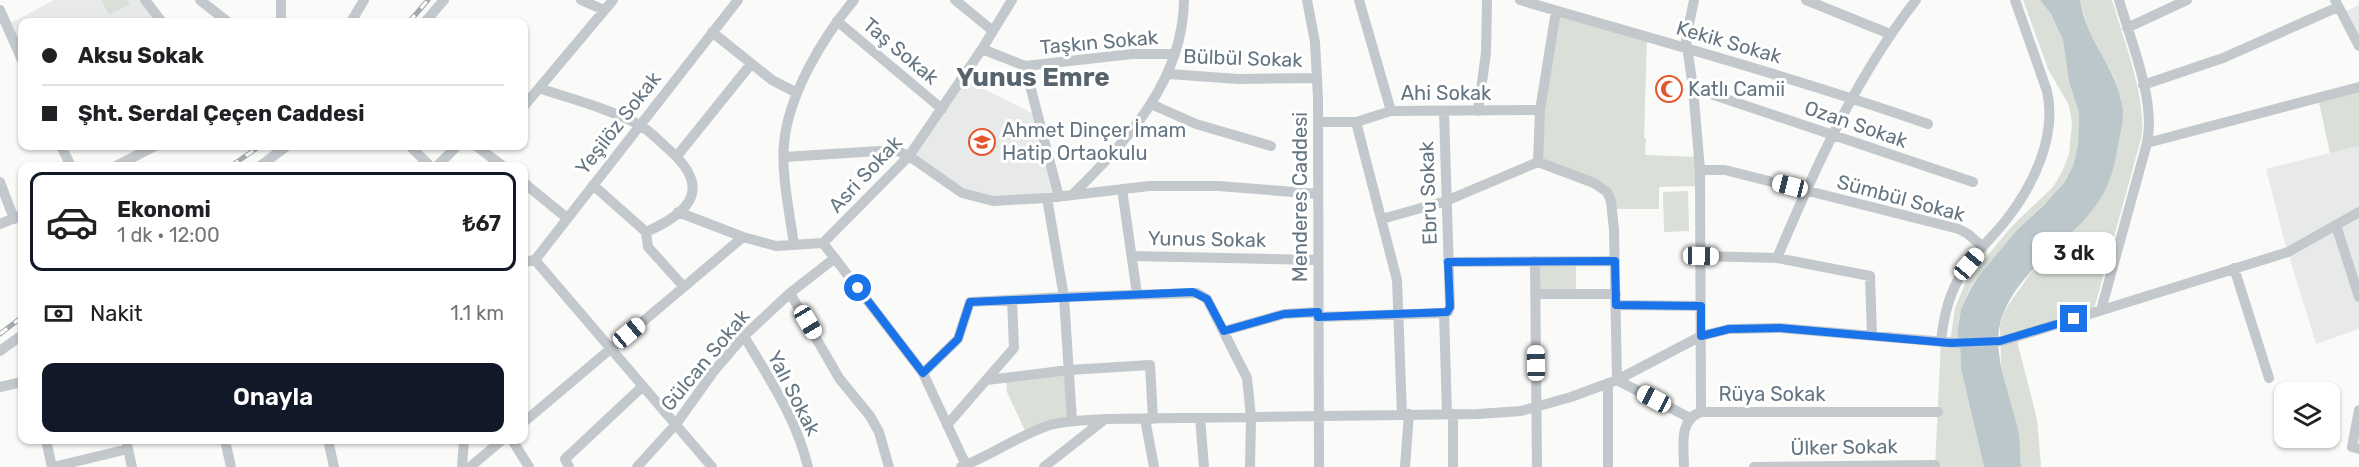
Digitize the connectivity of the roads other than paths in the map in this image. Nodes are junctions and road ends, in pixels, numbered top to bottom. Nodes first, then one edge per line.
1 (145, 0) edge
2 (200, 0) edge
3 (281, 0) edge
4 (364, 0) edge
5 (444, 0) edge
6 (581, 0) edge
7 (613, 0) edge
8 (738, 0) edge
9 (854, 0) edge
10 (955, 0) edge
11 (1012, 0) edge
12 (1184, 0) edge
13 (1307, 0) edge
14 (1359, 0) edge
15 (1487, 0) edge
16 (1520, 0) edge
17 (1694, 0) edge
18 (1806, 0) edge
19 (1916, 0) edge
20 (2015, 0) edge
21 (2119, 0) edge
22 (2187, 0) edge
23 (2337, 3) edge
24 (1553, 6) edge
25 (0, 10) edge
26 (604, 10) junction
27 (159, 18) edge
28 (223, 18) edge
29 (281, 18) edge
30 (353, 18) edge
31 (428, 18) edge
32 (837, 21) junction
33 (2127, 28) junction
34 (993, 31) junction
35 (712, 32) junction
36 (1890, 34) junction
37 (2359, 46) edge
38 (982, 49) junction
39 (1688, 49) junction
40 (18, 51) edge
41 (1175, 54) junction
42 (751, 64) junction
43 (1025, 66) junction
44 (1168, 74) junction
45 (1317, 78) junction
46 (2143, 85) junction
47 (2359, 87) edge
48 (539, 88) junction
49 (1693, 88) junction
50 (797, 93) junction
51 (1852, 98) junction
52 (528, 101) edge
53 (1151, 104) junction
54 (942, 109) junction
55 (1391, 111) junction
56 (1444, 111) junction
57 (1478, 111) junction
58 (1540, 111) junction
59 (1356, 122) junction
60 (1318, 123) junction
61 (1928, 124) dead end
62 (640, 125) junction
63 (1834, 136) junction
64 (2147, 143) junction
65 (1271, 146) dead end
66 (147, 150) edge
67 (282, 150) edge
68 (414, 150) edge
69 (453, 150) edge
70 (485, 150) edge
71 (677, 156) junction
72 (909, 156) junction
73 (784, 157) junction
74 (124, 162) edge
75 (265, 162) edge
76 (426, 162) edge
77 (441, 162) edge
78 (498, 162) edge
79 (1538, 162) junction
80 (1700, 170) junction
81 (0, 182) edge
82 (1973, 183) dead end
83 (593, 185) junction
84 (528, 186) edge
85 (1122, 189) junction
86 (1805, 190) junction
87 (1073, 194) junction
88 (1318, 194) junction
89 (1059, 197) junction
90 (1047, 198) junction
91 (1446, 201) junction
92 (678, 212) junction
93 (2359, 212) edge
94 (18, 217) edge
95 (567, 218) junction
96 (1382, 219) junction
97 (0, 224) edge
98 (2336, 225) junction
99 (646, 232) junction
100 (743, 237) junction
101 (823, 243) junction
102 (794, 245) junction
103 (1983, 247) junction
104 (1132, 256) junction
105 (1701, 256) junction
106 (835, 258) junction
107 (1777, 258) junction
108 (535, 260) junction
109 (1318, 260) junction
110 (528, 261) edge
111 (1535, 261) junction
112 (1615, 261) junction
113 (1448, 262) junction
114 (2234, 268) junction
115 (684, 287) junction
116 (790, 293) junction
117 (1137, 294) junction
118 (1535, 294) junction
119 (1064, 297) junction
120 (2359, 297) edge
121 (1012, 300) junction
122 (1616, 300) junction
123 (1701, 306) junction
124 (2101, 310) junction
125 (1444, 313) junction
126 (1318, 315) junction
127 (1398, 315) junction
128 (1224, 331) junction
129 (744, 336) junction
130 (1701, 336) junction
131 (1872, 336) junction
132 (18, 339) edge
133 (1941, 342) junction
134 (611, 348) junction
135 (0, 351) edge
136 (1069, 370) junction
137 (923, 373) junction
138 (2269, 378) dead end
139 (987, 380) junction
140 (1612, 381) junction
141 (18, 383) edge
142 (643, 386) junction
143 (0, 387) edge
144 (1536, 408) junction
145 (2359, 410) edge
146 (1701, 412) junction
147 (1938, 412) dead end
148 (528, 414) edge
149 (1405, 414) junction
150 (1450, 414) junction
151 (1320, 416) junction
152 (1251, 417) junction
153 (1106, 418) junction
154 (1200, 418) junction
155 (1690, 418) junction
156 (1149, 419) junction
157 (1072, 421) junction
158 (676, 424) junction
159 (947, 425) junction
160 (47, 444) edge
161 (127, 444) edge
162 (226, 444) edge
163 (329, 444) edge
164 (464, 444) edge
165 (497, 444) edge
166 (515, 444) edge
167 (2359, 449) edge
168 (1935, 465) dead end
169 (964, 466) edge
170 (52, 467) edge
171 (132, 467) edge
172 (231, 467) edge
173 (334, 467) edge
174 (462, 467) edge
175 (470, 467) edge
176 (529, 467) edge
177 (569, 467) edge
178 (637, 467) edge
179 (712, 467) edge
180 (808, 467) edge
181 (889, 467) edge
182 (1044, 467) edge
183 (1154, 467) edge
184 (1204, 467) edge
185 (1250, 467) edge
186 (1319, 467) edge
187 (1405, 467) edge
188 (1453, 467) edge
189 (1537, 467) edge
190 (1608, 467) edge
191 (1684, 467) edge
192 (1754, 467) edge

1 - 27 street
2 - 28 street
3 - 29 street
4 - 30 street
5 - 31 street
6 - 26 street
7 - 26 street
8 - 35 street, Yeşilöz Sokak
9 - 32 street
10 - 34 street
11 - 34 street, Asri Sokak
12 - 41 street
13 - 45 street, Menderes Caddesi
14 - 55 street
15 - 57 street
16 - 24 street, Kekik Sokak
17 - 39 street
18 - 36 street
19 - 36 street
20 - 103 street
21 - 33 street
22 - 33 street
23 - 37 street
23 - 46 street
24 - 39 street, Kekik Sokak
24 - 58 street
25 - 40 street
26 - 48 street
32 - 50 street
32 - 54 street, Taş Sokak
33 - 46 street
34 - 38 street, Asri Sokak
35 - 42 street
35 - 62 street, Yeşilöz Sokak
36 - 51 street
38 - 43 street, Taşkın Sokak
38 - 54 street, Asri Sokak
39 - 49 street
39 - 51 street, Kekik Sokak
41 - 43 street, Taşkın Sokak
41 - 44 street
42 - 50 street
42 - 71 street
43 - 89 street, Taşkın Sokak
44 - 45 street, Bülbül Sokak
44 - 53 street
45 - 60 street, Menderes Caddesi
46 - 64 street
47 - 64 street
48 - 52 street
48 - 62 street
49 - 63 street, Ozan Sokak
49 - 80 street
50 - 73 street
51 - 61 street, Kekik Sokak
51 - 63 street
53 - 65 street
53 - 87 street
54 - 72 street, Asri Sokak
55 - 56 street, Ahi Sokak
55 - 59 street, Ahi Sokak
56 - 57 street, Ahi Sokak
56 - 91 street, Ebru Sokak
57 - 58 street, Ahi Sokak
58 - 79 street
59 - 60 street, Ahi Sokak
59 - 96 street
60 - 88 street, Menderes Caddesi
62 - 71 street
62 - 83 street, Yeşilöz Sokak
63 - 82 street, Ozan Sokak
63 - 86 street
64 - 124 street
66 - 74 street
67 - 75 street
68 - 76 street
69 - 77 street
70 - 78 street
71 - 92 street
72 - 73 street
72 - 90 street
72 - 101 street, Asri Sokak
73 - 102 street
79 - 91 street
79 - 112 street
80 - 86 street, Sümbül Sokak
80 - 105 street
81 - 94 street
83 - 95 street, Yeşilöz Sokak
83 - 99 street
84 - 95 street
85 - 87 street
85 - 88 street
85 - 104 street
86 - 103 street, Sümbül Sokak
86 - 107 street
87 - 89 street
88 - 109 street, Menderes Caddesi
89 - 90 street
90 - 119 street
91 - 96 street
91 - 113 street, Ebru Sokak
92 - 99 street
92 - 100 street
93 - 98 street
94 - 97 street
95 - 108 street, Yeşilöz Sokak
96 - 127 street
98 - 114 street
98 - 120 street
99 - 115 street
100 - 102 street
100 - 115 street
101 - 102 street
101 - 106 street
103 - 133 street
104 - 109 street, Yunus Sokak
104 - 117 street
105 - 107 street
105 - 123 street
106 - 116 street, Gülcan Sokak
106 - 137 street
107 - 131 street
108 - 110 street
108 - 134 street
109 - 126 street, Menderes Caddesi
111 - 112 street
111 - 113 street
111 - 118 street
112 - 122 street
113 - 125 street, Ebru Sokak
114 - 124 street
114 - 138 street
115 - 134 street
116 - 129 street, Gülcan Sokak
116 - 181 street
117 - 119 street
117 - 128 street
118 - 122 street
118 - 144 street
119 - 121 street
119 - 136 street
121 - 137 street
121 - 139 street
122 - 123 street
122 - 140 street
123 - 130 street
124 - 133 street
125 - 127 street
125 - 150 street, Ebru Sokak
126 - 127 street
126 - 128 street
126 - 151 street, Menderes Caddesi
127 - 149 street
128 - 152 street
129 - 158 street, Gülcan Sokak
129 - 180 street, Yalı Sokak
130 - 131 street
130 - 140 street
130 - 146 street
131 - 133 street
132 - 135 street
134 - 142 street
134 - 148 street
136 - 139 street
136 - 156 street
136 - 157 street
137 - 159 street
139 - 159 street
140 - 144 street
140 - 155 street
140 - 190 street
141 - 143 street
142 - 158 street
142 - 177 street
144 - 150 street
144 - 189 street
145 - 167 street
146 - 147 street, Rüya Sokak
146 - 155 street, Rüya Sokak
149 - 150 street
149 - 151 street
149 - 187 street
150 - 188 street, Ebru Sokak
151 - 152 street
151 - 186 street, Menderes Caddesi
152 - 154 street
152 - 185 street
153 - 156 street
153 - 157 street
153 - 182 street
154 - 156 street
154 - 184 street
155 - 191 street
156 - 183 street
157 - 169 street
158 - 178 street, Gülcan Sokak
158 - 179 street
159 - 169 street
160 - 170 street
161 - 170 street
161 - 171 street
162 - 172 street
163 - 173 street
164 - 174 street
165 - 175 street
166 - 176 street
168 - 192 street, Ülker Sokak

